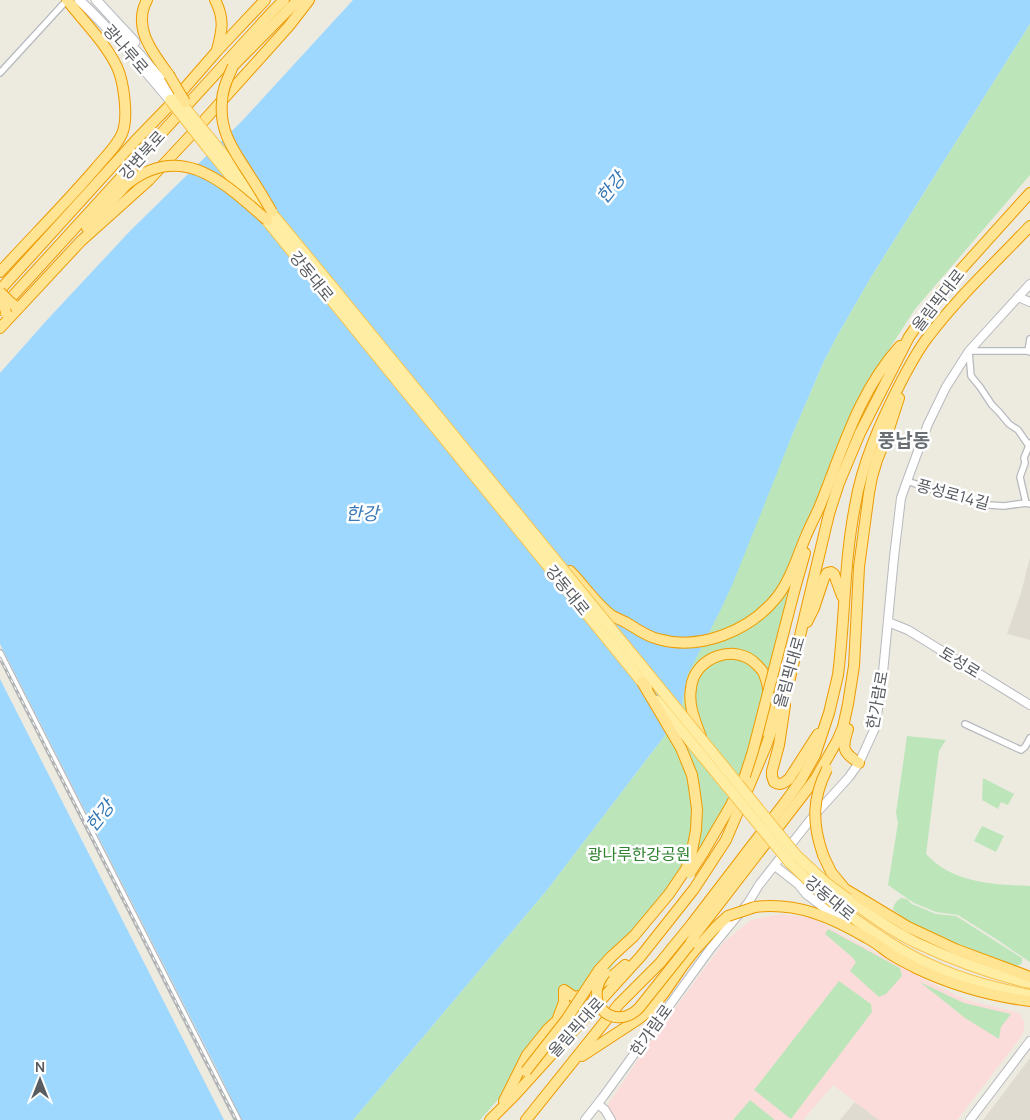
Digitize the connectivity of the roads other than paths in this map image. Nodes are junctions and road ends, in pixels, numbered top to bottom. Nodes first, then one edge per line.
1 (67, 0) edge
2 (79, 0) edge
3 (86, 0) edge
4 (96, 0) edge
5 (147, 0) edge
6 (215, 0) edge
7 (265, 0) edge
8 (284, 0) edge
9 (298, 0) edge
10 (309, 0) edge
11 (217, 51) junction
12 (0, 73) edge
13 (168, 78) junction
14 (173, 98) junction
15 (185, 102) dead end
16 (136, 140) junction
17 (83, 183) junction
18 (1030, 193) edge
19 (269, 216) junction
20 (1030, 226) edge
21 (0, 272) edge
22 (39, 284) junction
23 (1030, 284) edge
24 (0, 291) edge
25 (1018, 297) junction
26 (0, 302) edge
27 (1030, 302) edge
28 (18, 305) junction
29 (3, 318) edge
30 (909, 337) junction
31 (1030, 339) edge
32 (969, 351) junction
33 (1029, 351) edge
34 (910, 365) junction
35 (1029, 445) edge
36 (907, 481) junction
37 (1028, 504) edge
38 (818, 509) junction
39 (552, 555) junction
40 (844, 602) junction
41 (857, 610) junction
42 (888, 622) junction
43 (800, 635) junction
44 (0, 653) edge
45 (642, 682) junction
46 (789, 682) junction
47 (1030, 705) edge
48 (829, 713) junction
49 (965, 724) dead end
50 (701, 738) junction
51 (1030, 738) edge
52 (837, 741) junction
53 (766, 746) junction
54 (859, 763) junction
55 (775, 866) junction
56 (690, 872) junction
57 (833, 875) junction
58 (798, 884) junction
59 (810, 884) junction
60 (670, 894) junction
61 (811, 899) junction
62 (680, 906) junction
63 (728, 916) junction
64 (868, 939) junction
65 (690, 944) junction
66 (1030, 977) edge
67 (1030, 983) edge
68 (584, 995) junction
69 (1029, 1000) edge
70 (556, 1022) junction
71 (1030, 1041) edge
72 (574, 1060) junction
73 (514, 1096) junction
74 (598, 1104) junction
75 (501, 1109) junction
76 (238, 1120) edge
77 (490, 1120) edge
78 (526, 1120) edge
79 (585, 1120) edge
80 (610, 1120) edge
81 (970, 1120) edge

1 - 12 street
1 - 17 highway
2 - 14 main road, 광나루로
3 - 14 main road, 광나루로
4 - 13 main road
5 - 13 highway
6 - 11 highway
7 - 11 highway, 강변북로
8 - 29 highway, 강변북로
9 - 19 highway, bridge
10 - 22 highway
11 - 16 highway, 강변북로
13 - 15 highway, bridge
14 - 19 main road, 강동대로, bridge
16 - 17 highway
16 - 24 highway, 강변북로
17 - 21 highway
18 - 30 highway, 올림픽대로
19 - 22 highway, bridge
19 - 39 main road, 강동대로, bridge
19 - 45 main road, 강동대로, bridge
20 - 34 highway, 올림픽대로
22 - 28 highway
23 - 25 street, 한가람로
24 - 28 highway, bridge
25 - 27 street
25 - 32 street, 한가람로
26 - 29 highway, bridge
28 - 29 highway
30 - 38 highway
30 - 43 highway, 올림픽대로
31 - 33 street
32 - 33 street
32 - 35 street
32 - 36 street, 한가람로
34 - 40 highway, 올림픽대로
34 - 41 highway
35 - 37 street
36 - 37 street, 풍성로14길
36 - 42 street, 한가람로
38 - 39 highway, bridge
38 - 56 highway, bridge
39 - 50 main road, 강동대로, bridge
40 - 43 highway
40 - 48 highway, 올림픽대로
41 - 52 highway
41 - 54 highway
42 - 47 street, 토성로
42 - 54 street, 한가람로
43 - 46 highway, 올림픽대로
44 - 76 street
45 - 60 highway, bridge
45 - 69 main road, 강동대로, bridge
46 - 48 highway
46 - 53 highway, 올림픽대로
48 - 72 highway, 올림픽대로
49 - 51 street
50 - 53 highway
50 - 67 main road, 강동대로, bridge
52 - 57 highway, bridge
52 - 65 highway
53 - 62 highway, 올림픽대로
54 - 55 street, 한가람로
55 - 58 street
55 - 74 street, 한가람로
56 - 60 highway, bridge
56 - 65 highway, bridge
57 - 59 street
57 - 66 highway
58 - 59 street
58 - 61 street
59 - 61 street
60 - 73 highway, bridge
61 - 64 street
62 - 68 highway
62 - 73 highway, 올림픽대로
63 - 64 highway, bridge
63 - 65 highway
63 - 72 highway
64 - 69 highway
68 - 70 highway
68 - 70 highway
70 - 75 highway
71 - 81 street
72 - 78 highway, 올림픽대로
73 - 75 highway, 올림픽대로
74 - 79 street, 한가람로
74 - 80 street
75 - 77 highway, 올림픽대로

